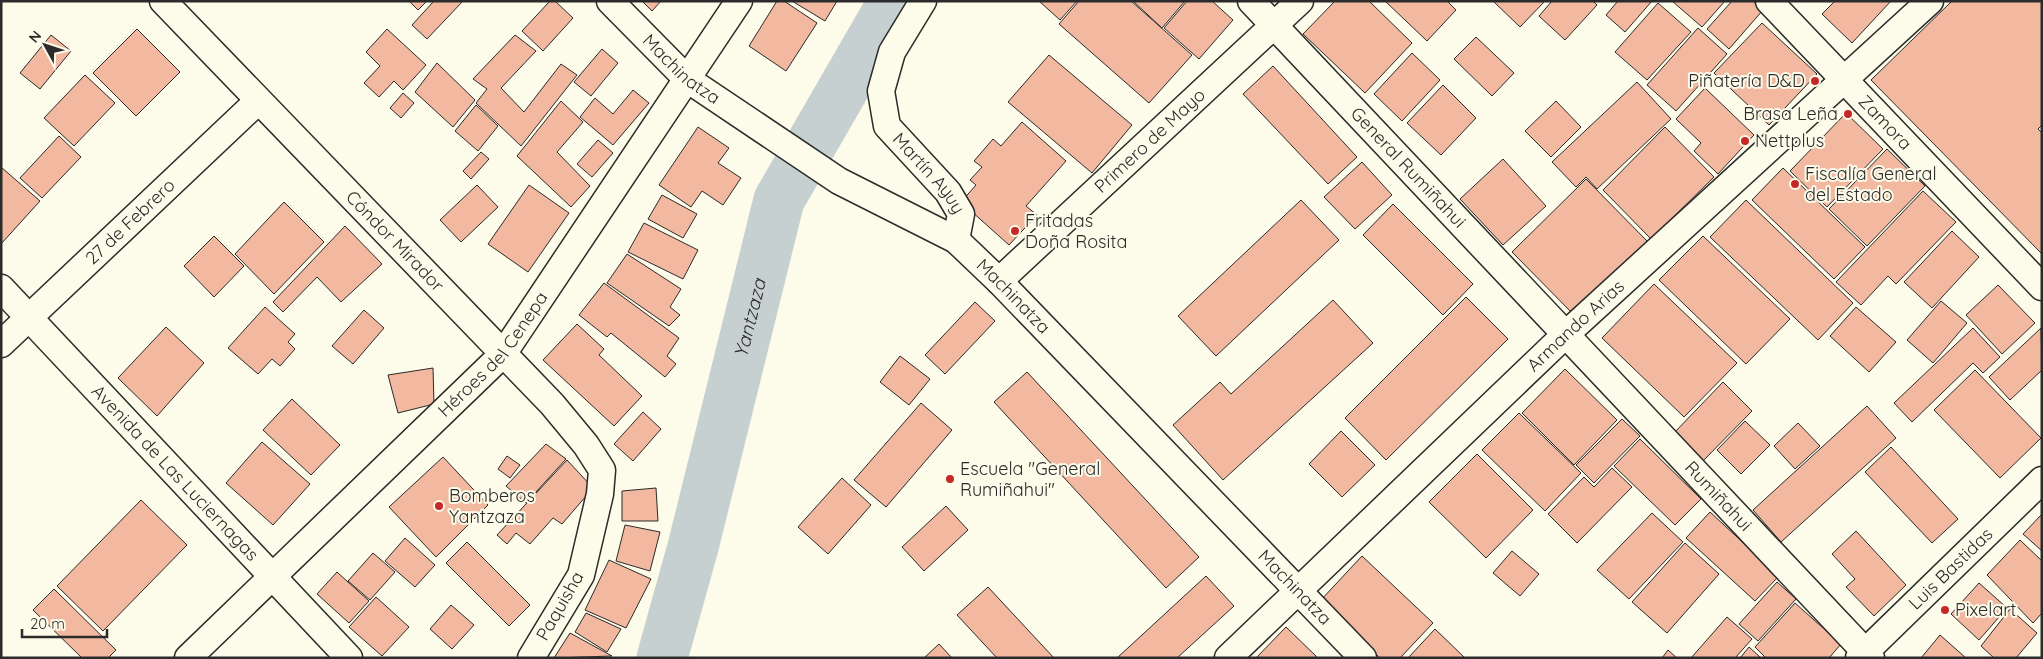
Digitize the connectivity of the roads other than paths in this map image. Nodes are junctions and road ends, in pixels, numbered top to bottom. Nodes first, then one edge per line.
1 (163, 1) edge
2 (610, 1) edge
3 (739, 1) edge
4 (923, 1) edge
5 (1251, 1) edge
6 (1300, 1) edge
7 (1769, 1) edge
8 (1930, 1) edge
9 (1274, 25) junction
10 (687, 79) junction
11 (1843, 81) junction
12 (258, 101) junction
13 (956, 240) junction
14 (1000, 280) junction
15 (2042, 287) edge
16 (1, 288) edge
17 (30, 318) junction
18 (1565, 335) junction
19 (1, 344) edge
20 (504, 354) junction
21 (2042, 480) edge
22 (600, 494) joint
23 (273, 576) junction
24 (1298, 592) junction
25 (1865, 656) edge
26 (188, 658) edge
27 (349, 658) edge
28 (530, 658) edge
29 (1228, 658) edge
30 (1362, 658) edge

1 - 12 street, Cóndor Mirador
2 - 10 street, Machinatza
3 - 10 street, Héroes del Cenepa
4 - 13 street, Martín Ayuy
5 - 9 street, General Rumiñahui
6 - 9 street, Primero de Mayo
7 - 11 street, Zamora
8 - 11 street, Armando Arias
9 - 14 street, Primero de Mayo
9 - 18 street, General Rumiñahui
10 - 13 street, Machinatza
10 - 20 street, Héroes del Cenepa
11 - 15 street, Zamora
11 - 18 street, Armando Arias
12 - 17 street, 27 de Febrero
12 - 20 street, Cóndor Mirador
13 - 14 street, Machinatza
14 - 24 street, Machinatza
16 - 17 street, Avenida de Las Luciernagas
17 - 19 street, 27 de Febrero
17 - 23 street, Avenida de Las Luciernagas
18 - 24 street, Armando Arias
18 - 25 street, Rumiñahui
20 - 22 street, Cóndor Mirador
20 - 23 street, Héroes del Cenepa
21 - 25 street, Luis Bastidas
22 - 28 street, Paquisha
23 - 26 street, Héroes del Cenepa
23 - 27 street, Avenida de Las Luciernagas
24 - 29 street, Armando Arias
24 - 30 street, Machinatza

